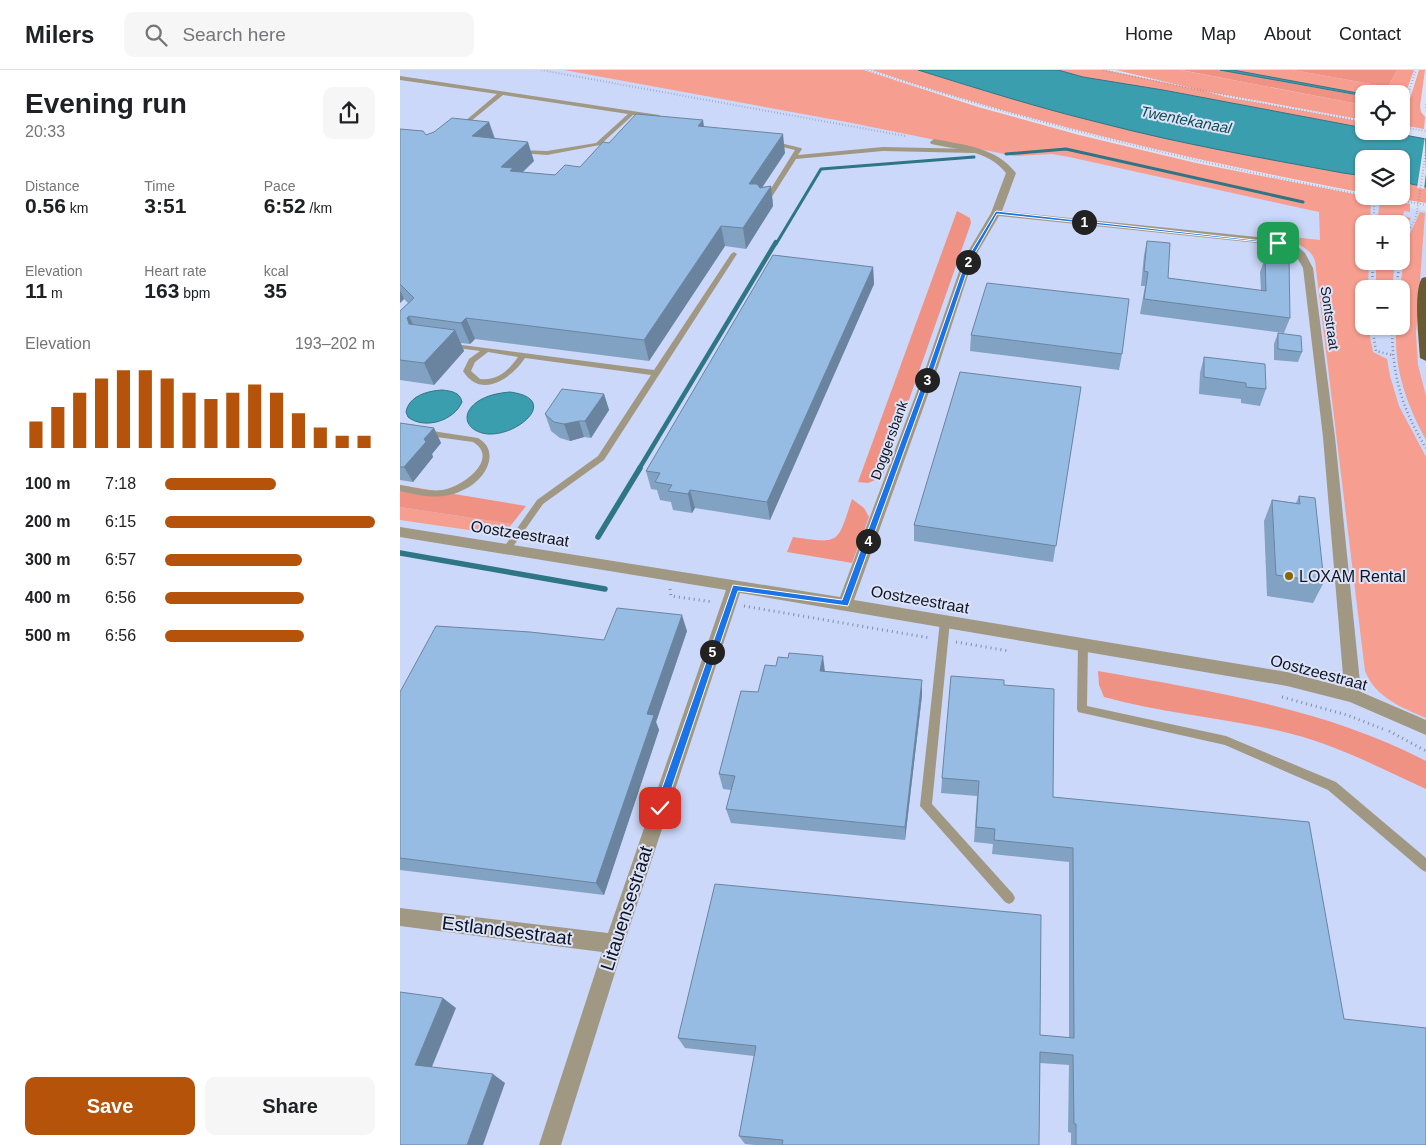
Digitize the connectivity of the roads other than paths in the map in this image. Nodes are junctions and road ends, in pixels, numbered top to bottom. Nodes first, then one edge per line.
1 (400, 78) edge
2 (502, 93) junction
3 (632, 113) junction
4 (665, 118) edge
5 (457, 131) edge
6 (762, 141) edge
7 (934, 142) road end
8 (520, 151) edge
9 (974, 151) junction
10 (794, 157) junction
11 (764, 204) edge
12 (996, 213) junction
13 (734, 254) dead end
14 (1426, 280) edge
15 (440, 344) edge
16 (486, 350) junction
17 (523, 355) junction
18 (1426, 358) edge
19 (656, 373) junction
20 (400, 429) edge
21 (400, 488) edge
22 (400, 532) edge
23 (507, 549) junction
24 (735, 587) junction
25 (845, 604) junction
26 (945, 621) junction
27 (1083, 644) junction
28 (1353, 696) junction
29 (1426, 728) edge
30 (1426, 866) edge
31 (1009, 898) dead end
32 (400, 917) edge
33 (614, 944) junction
34 (550, 1145) edge

1 - 2 lane
2 - 3 lane
2 - 5 lane
3 - 4 lane
3 - 8 lane
6 - 10 lane
7 - 9 street, Doggersbank
9 - 10 lane
9 - 12 street, Doggersbank
10 - 11 lane
12 - 25 street, Doggersbank
12 - 28 street, Sontstraat
13 - 19 lane
14 - 18 main road
15 - 16 lane
16 - 17 lane
16 - 17 lane
17 - 19 lane
19 - 23 lane
20 - 21 lane
22 - 23 street, Oostzeestraat
23 - 24 street, Oostzeestraat
24 - 25 street, Oostzeestraat
24 - 33 street, Litauensestraat
25 - 26 street, Oostzeestraat
26 - 27 street, Oostzeestraat
26 - 31 lane
27 - 28 street, Oostzeestraat
27 - 30 lane
28 - 29 street, Oostzeestraat
32 - 33 street, Estlandsestraat
33 - 34 street, Litauensestraat

